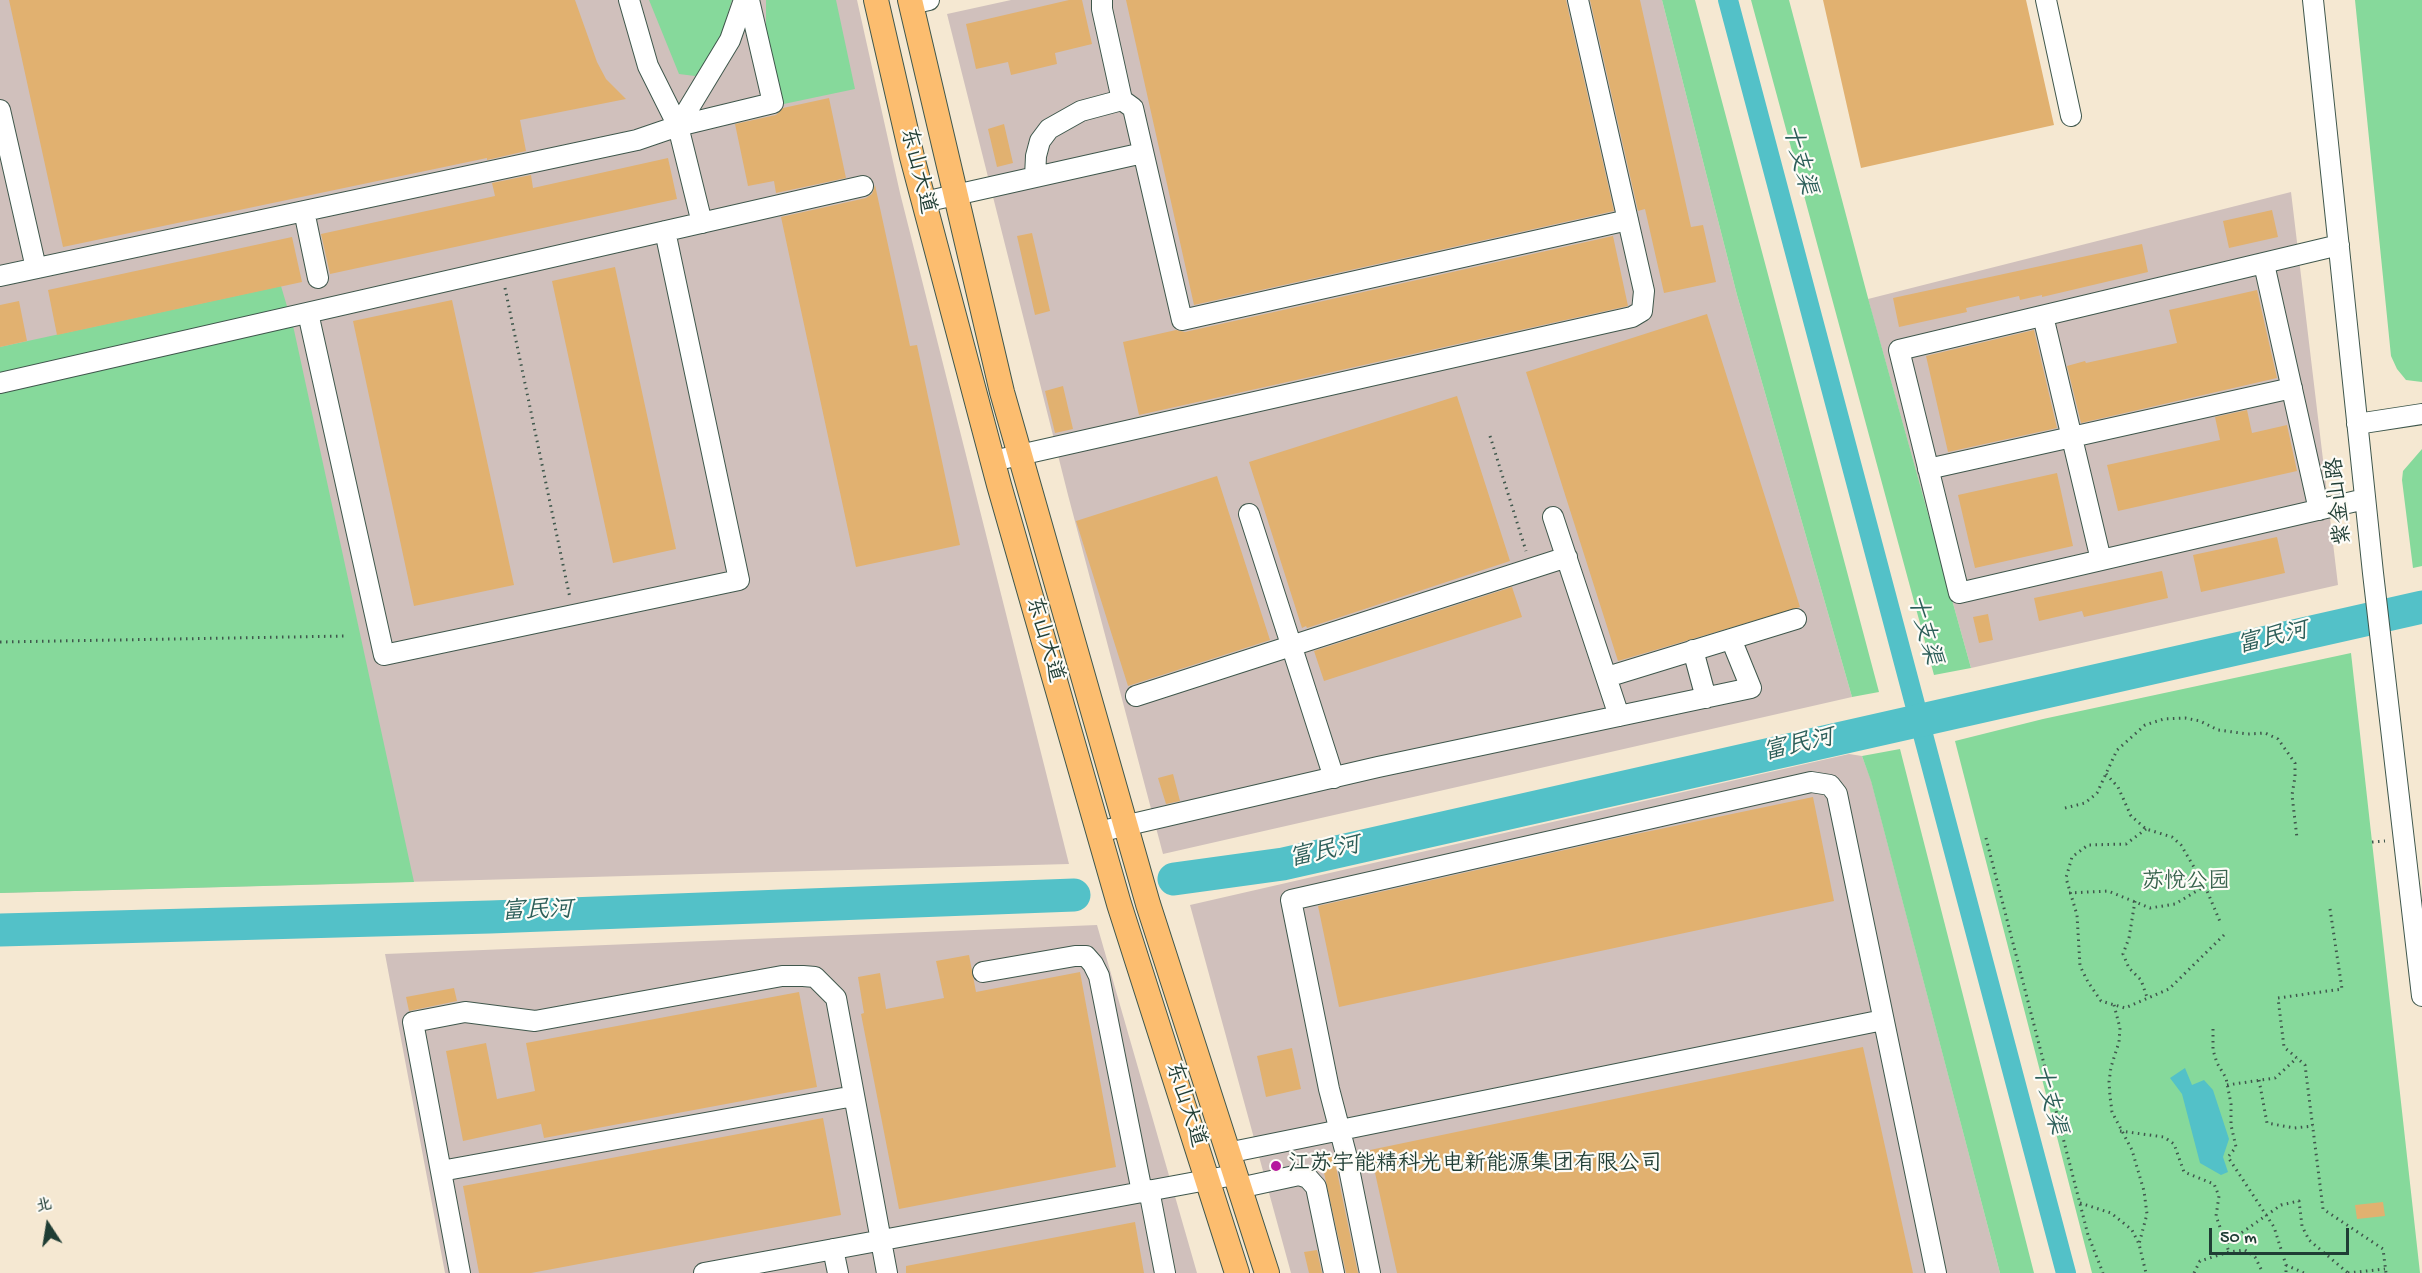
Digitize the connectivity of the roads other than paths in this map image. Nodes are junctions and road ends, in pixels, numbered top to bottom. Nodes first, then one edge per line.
1 (629, 0) edge
2 (744, 0) edge
3 (749, 0) edge
4 (876, 0) edge
5 (1102, 0) edge
6 (1578, 0) edge
7 (2046, 0) edge
8 (2313, 0) edge
9 (917, 1) edge
10 (1122, 100) junction
11 (0, 110) edge
12 (2071, 116) dead end
13 (678, 126) junction
14 (1143, 153) junction
15 (1035, 177) junction
16 (863, 186) dead end
17 (956, 195) junction
18 (924, 202) junction
19 (304, 211) junction
20 (1628, 220) junction
21 (702, 223) junction
22 (665, 231) junction
23 (2338, 245) junction
24 (2264, 264) junction
25 (36, 268) junction
26 (0, 276) edge
27 (318, 279) dead end
28 (308, 313) junction
29 (2043, 316) junction
30 (0, 383) edge
31 (2292, 388) junction
32 (2422, 414) edge
33 (2422, 426) edge
34 (2358, 429) junction
35 (2072, 437) junction
36 (1020, 454) junction
37 (993, 461) junction
38 (1928, 469) junction
39 (2365, 499) junction
40 (2319, 510) junction
41 (1249, 513) dead end
42 (1553, 516) dead end
43 (1568, 558) junction
44 (2101, 560) junction
45 (1796, 619) dead end
46 (1731, 639) junction
47 (1291, 646) junction
48 (1693, 650) junction
49 (1607, 677) junction
50 (1136, 696) dead end
51 (1707, 698) junction
52 (1619, 716) junction
53 (1334, 777) junction
54 (1125, 825) junction
55 (1098, 832) junction
56 (982, 972) dead end
57 (2422, 996) edge
58 (1883, 1020) junction
59 (854, 1096) junction
60 (1338, 1130) junction
61 (441, 1171) junction
62 (1233, 1172) junction
63 (1208, 1180) junction
64 (1145, 1191) junction
65 (881, 1240) junction
66 (833, 1249) junction
67 (460, 1273) edge
68 (704, 1273) edge
69 (837, 1273) edge
70 (887, 1273) edge
71 (1165, 1273) edge
72 (1237, 1273) edge
73 (1267, 1273) edge
74 (1334, 1273) edge
75 (1370, 1273) edge
76 (1936, 1273) edge

1 - 13 street
2 - 13 street
3 - 13 street
4 - 18 main road, 东山大道
5 - 10 street
6 - 20 street
7 - 12 street
8 - 23 street, 紫金山路
9 - 17 main road, 东山大道
10 - 14 street
10 - 15 street
11 - 25 street
13 - 19 street
13 - 21 street
14 - 15 street
14 - 20 street
15 - 17 street
16 - 21 street
17 - 18 street
17 - 36 main road, 东山大道
18 - 37 main road, 东山大道
19 - 25 street
19 - 27 street
20 - 36 street
21 - 22 street
22 - 28 street
22 - 28 street
23 - 24 street
23 - 34 street, 紫金山路
24 - 29 street
24 - 31 street
25 - 26 street
28 - 30 street
29 - 35 street
29 - 38 street
31 - 35 street
31 - 40 street
32 - 34 street
33 - 34 street
34 - 39 street, 紫金山路
35 - 38 street
35 - 44 street
36 - 37 street
36 - 54 main road, 东山大道
37 - 55 main road, 东山大道
38 - 44 street
39 - 40 street
39 - 57 street, 紫金山路
40 - 44 street
41 - 47 street
42 - 43 street
43 - 47 street
43 - 49 street
45 - 46 street
46 - 48 street
46 - 51 street
47 - 50 street
47 - 53 street
48 - 49 street
48 - 51 street
49 - 52 street
51 - 52 street
52 - 53 street
53 - 54 street
54 - 55 street
54 - 62 main road, 东山大道
55 - 63 main road, 东山大道
56 - 64 street
58 - 60 street
58 - 60 street
58 - 76 street
59 - 61 street
59 - 61 street
59 - 65 street
60 - 62 street
60 - 75 street
61 - 67 street
62 - 63 street
62 - 73 main road, 东山大道
62 - 74 street
63 - 64 street
63 - 72 main road, 东山大道
64 - 65 street
64 - 71 street
65 - 66 street
65 - 70 street
66 - 68 street
66 - 69 street

